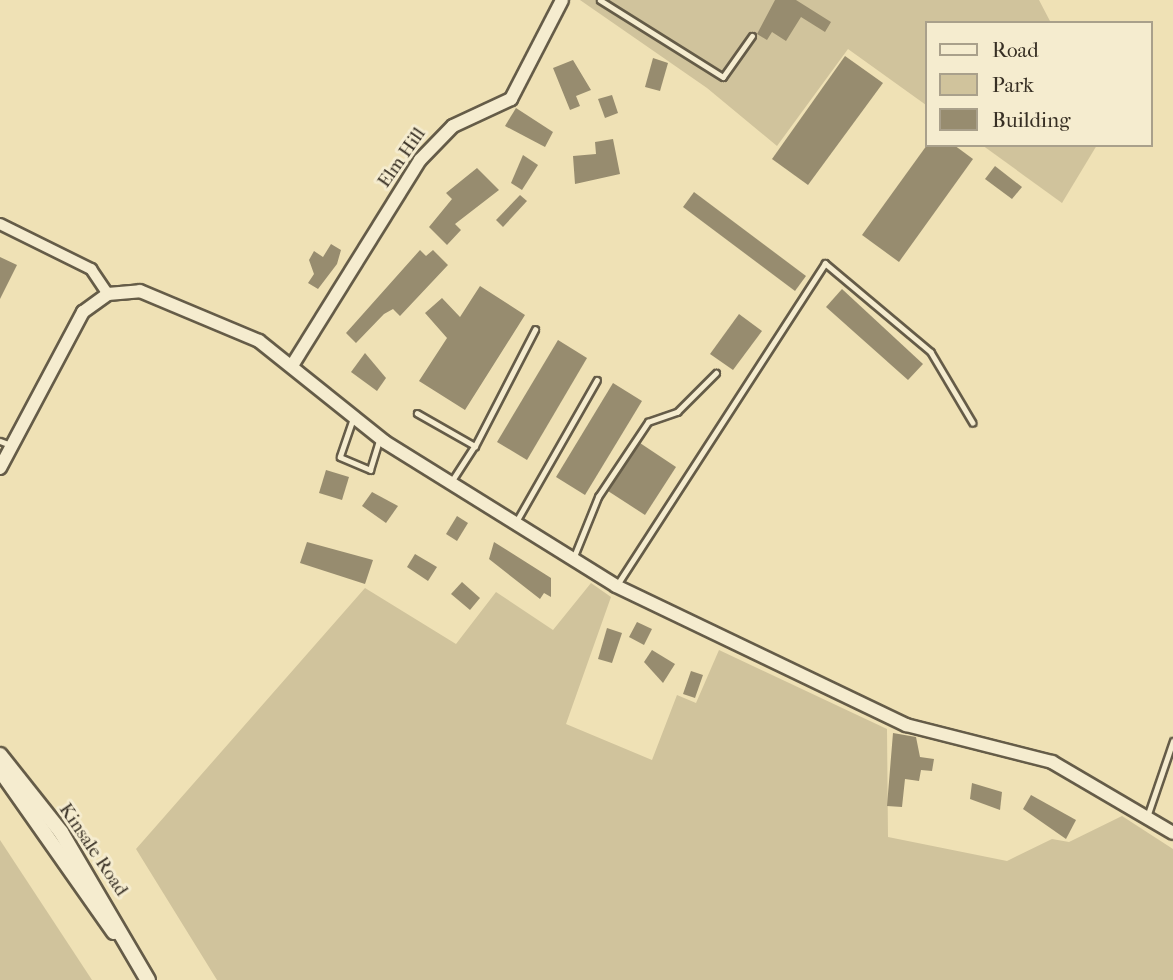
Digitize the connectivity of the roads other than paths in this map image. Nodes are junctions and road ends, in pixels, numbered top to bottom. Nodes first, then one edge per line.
1 (562, 0) edge
2 (600, 0) edge
3 (752, 36) dead end
4 (0, 223) edge
5 (108, 294) junction
6 (535, 330) dead end
7 (293, 364) junction
8 (716, 373) dead end
9 (597, 380) dead end
10 (417, 412) dead end
11 (354, 419) junction
12 (972, 423) dead end
13 (380, 438) junction
14 (6, 443) edge
15 (475, 446) junction
16 (0, 468) edge
17 (450, 485) junction
18 (515, 524) junction
19 (573, 559) junction
20 (616, 586) junction
21 (1173, 741) edge
22 (0, 755) edge
23 (0, 771) edge
24 (1147, 818) junction
25 (1173, 833) edge
26 (146, 976) edge

1 - 7 street, Elm Hill
2 - 3 lane
4 - 5 street
5 - 7 street
5 - 14 street
6 - 15 lane
7 - 11 street
8 - 19 lane
9 - 18 lane
10 - 15 lane
11 - 13 street
11 - 13 lane
12 - 20 lane
13 - 17 street
14 - 16 street
15 - 17 lane
17 - 18 street
18 - 19 street
19 - 20 street
20 - 24 street
21 - 24 lane
22 - 26 main road, Kinsale Road
23 - 26 main road, Kinsale Road
24 - 25 street

